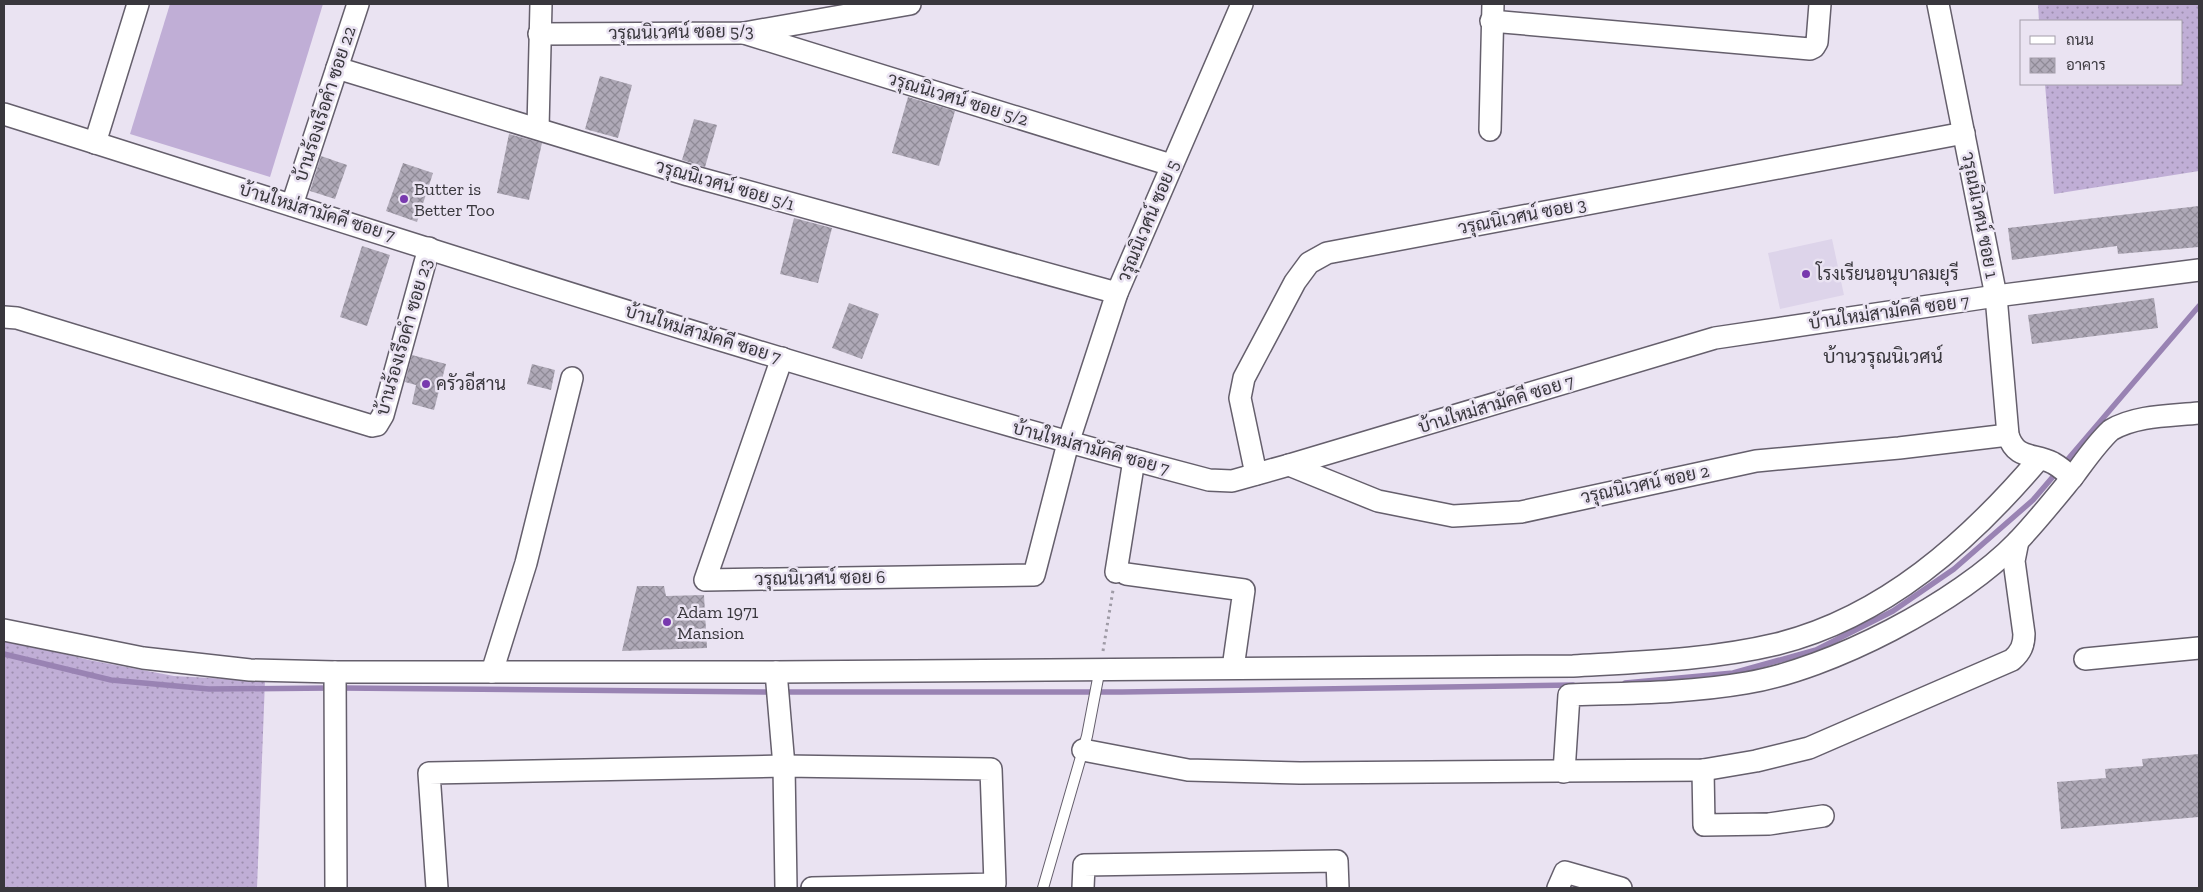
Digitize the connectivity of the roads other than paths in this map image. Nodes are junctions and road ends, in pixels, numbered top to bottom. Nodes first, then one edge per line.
1 (138, 4) edge
2 (358, 4) edge
3 (541, 4) edge
4 (910, 4) edge
5 (1242, 4) edge
6 (1820, 4) edge
7 (1938, 4) edge
8 (1492, 12) edge
9 (744, 33) junction
10 (539, 34) junction
11 (337, 68) junction
12 (4, 114) edge
13 (538, 128) junction
14 (1490, 130) dead end
15 (1964, 133) junction
16 (96, 143) junction
17 (1171, 165) junction
18 (292, 205) junction
19 (429, 248) junction
20 (2199, 270) edge
21 (1117, 293) junction
22 (1996, 296) junction
23 (4, 316) edge
24 (782, 358) junction
25 (572, 378) dead end
26 (2199, 413) edge
27 (2008, 435) junction
28 (1068, 443) junction
29 (1134, 460) junction
30 (1290, 465) junction
31 (2058, 468) junction
32 (1256, 474) junction
33 (2018, 541) junction
34 (4, 630) edge
35 (2199, 648) edge
36 (2085, 659) dead end
37 (1233, 668) junction
38 (492, 672) junction
39 (776, 672) junction
40 (1099, 674) junction
41 (335, 682) junction
42 (1083, 750) junction
43 (784, 766) junction
44 (1703, 770) junction
45 (1564, 772) junction
46 (1822, 816) dead end
47 (336, 888) edge
48 (437, 888) edge
49 (786, 888) edge
50 (812, 888) edge
51 (1043, 888) edge
52 (1083, 888) edge
53 (1338, 888) edge
54 (1558, 888) edge
55 (1621, 888) edge

1 - 16 street
2 - 11 street, บ้านร้องเรือคำ ซอย 22
3 - 10 street
4 - 9 street, วรุณนิเวศน์ ซอย 5/3
5 - 17 street, วรุณนิเวศน์ ซอย 5
6 - 8 street
7 - 15 street, วรุณนิเวศน์ ซอย 1
8 - 14 street
9 - 10 street, วรุณนิเวศน์ ซอย 5/3
9 - 17 street, วรุณนิเวศน์ ซอย 5/2
10 - 13 street
11 - 13 street, วรุณนิเวศน์ ซอย 5/1
11 - 18 street, บ้านร้องเรือคำ ซอย 22
12 - 16 street, บ้านใหม่สามัคคี ซอย 7
13 - 21 street, วรุณนิเวศน์ ซอย 5/1
15 - 22 street, วรุณนิเวศน์ ซอย 1
15 - 32 street, วรุณนิเวศน์ ซอย 3
16 - 18 street, บ้านใหม่สามัคคี ซอย 7
17 - 21 street, วรุณนิเวศน์ ซอย 5
18 - 19 street, บ้านใหม่สามัคคี ซอย 7
19 - 23 street, บ้านร้องเรือคำ ซอย 23
19 - 24 street, บ้านใหม่สามัคคี ซอย 7
20 - 22 street, บ้านใหม่สามัคคี ซอย 7
21 - 28 street, วรุณนิเวศน์ ซอย 5
22 - 27 street
22 - 30 street, บ้านใหม่สามัคคี ซอย 7
24 - 28 street, บ้านใหม่สามัคคี ซอย 7
24 - 28 street, วรุณนิเวศน์ ซอย 6
25 - 38 street
26 - 31 street
27 - 30 street, วรุณนิเวศน์ ซอย 2
27 - 31 street
28 - 29 street, บ้านใหม่สามัคคี ซอย 7
29 - 32 street, บ้านใหม่สามัคคี ซอย 7
29 - 37 street
30 - 32 street, บ้านใหม่สามัคคี ซอย 7
31 - 33 street
31 - 37 street
33 - 44 street
33 - 45 street
34 - 41 street
35 - 36 street
37 - 40 street
38 - 39 street
38 - 41 street
39 - 40 street
39 - 43 street
40 - 42 lane
41 - 47 street
42 - 45 street
42 - 51 lane
43 - 48 street
43 - 49 street
43 - 50 street
44 - 45 street
44 - 46 street
52 - 53 street
54 - 55 street

